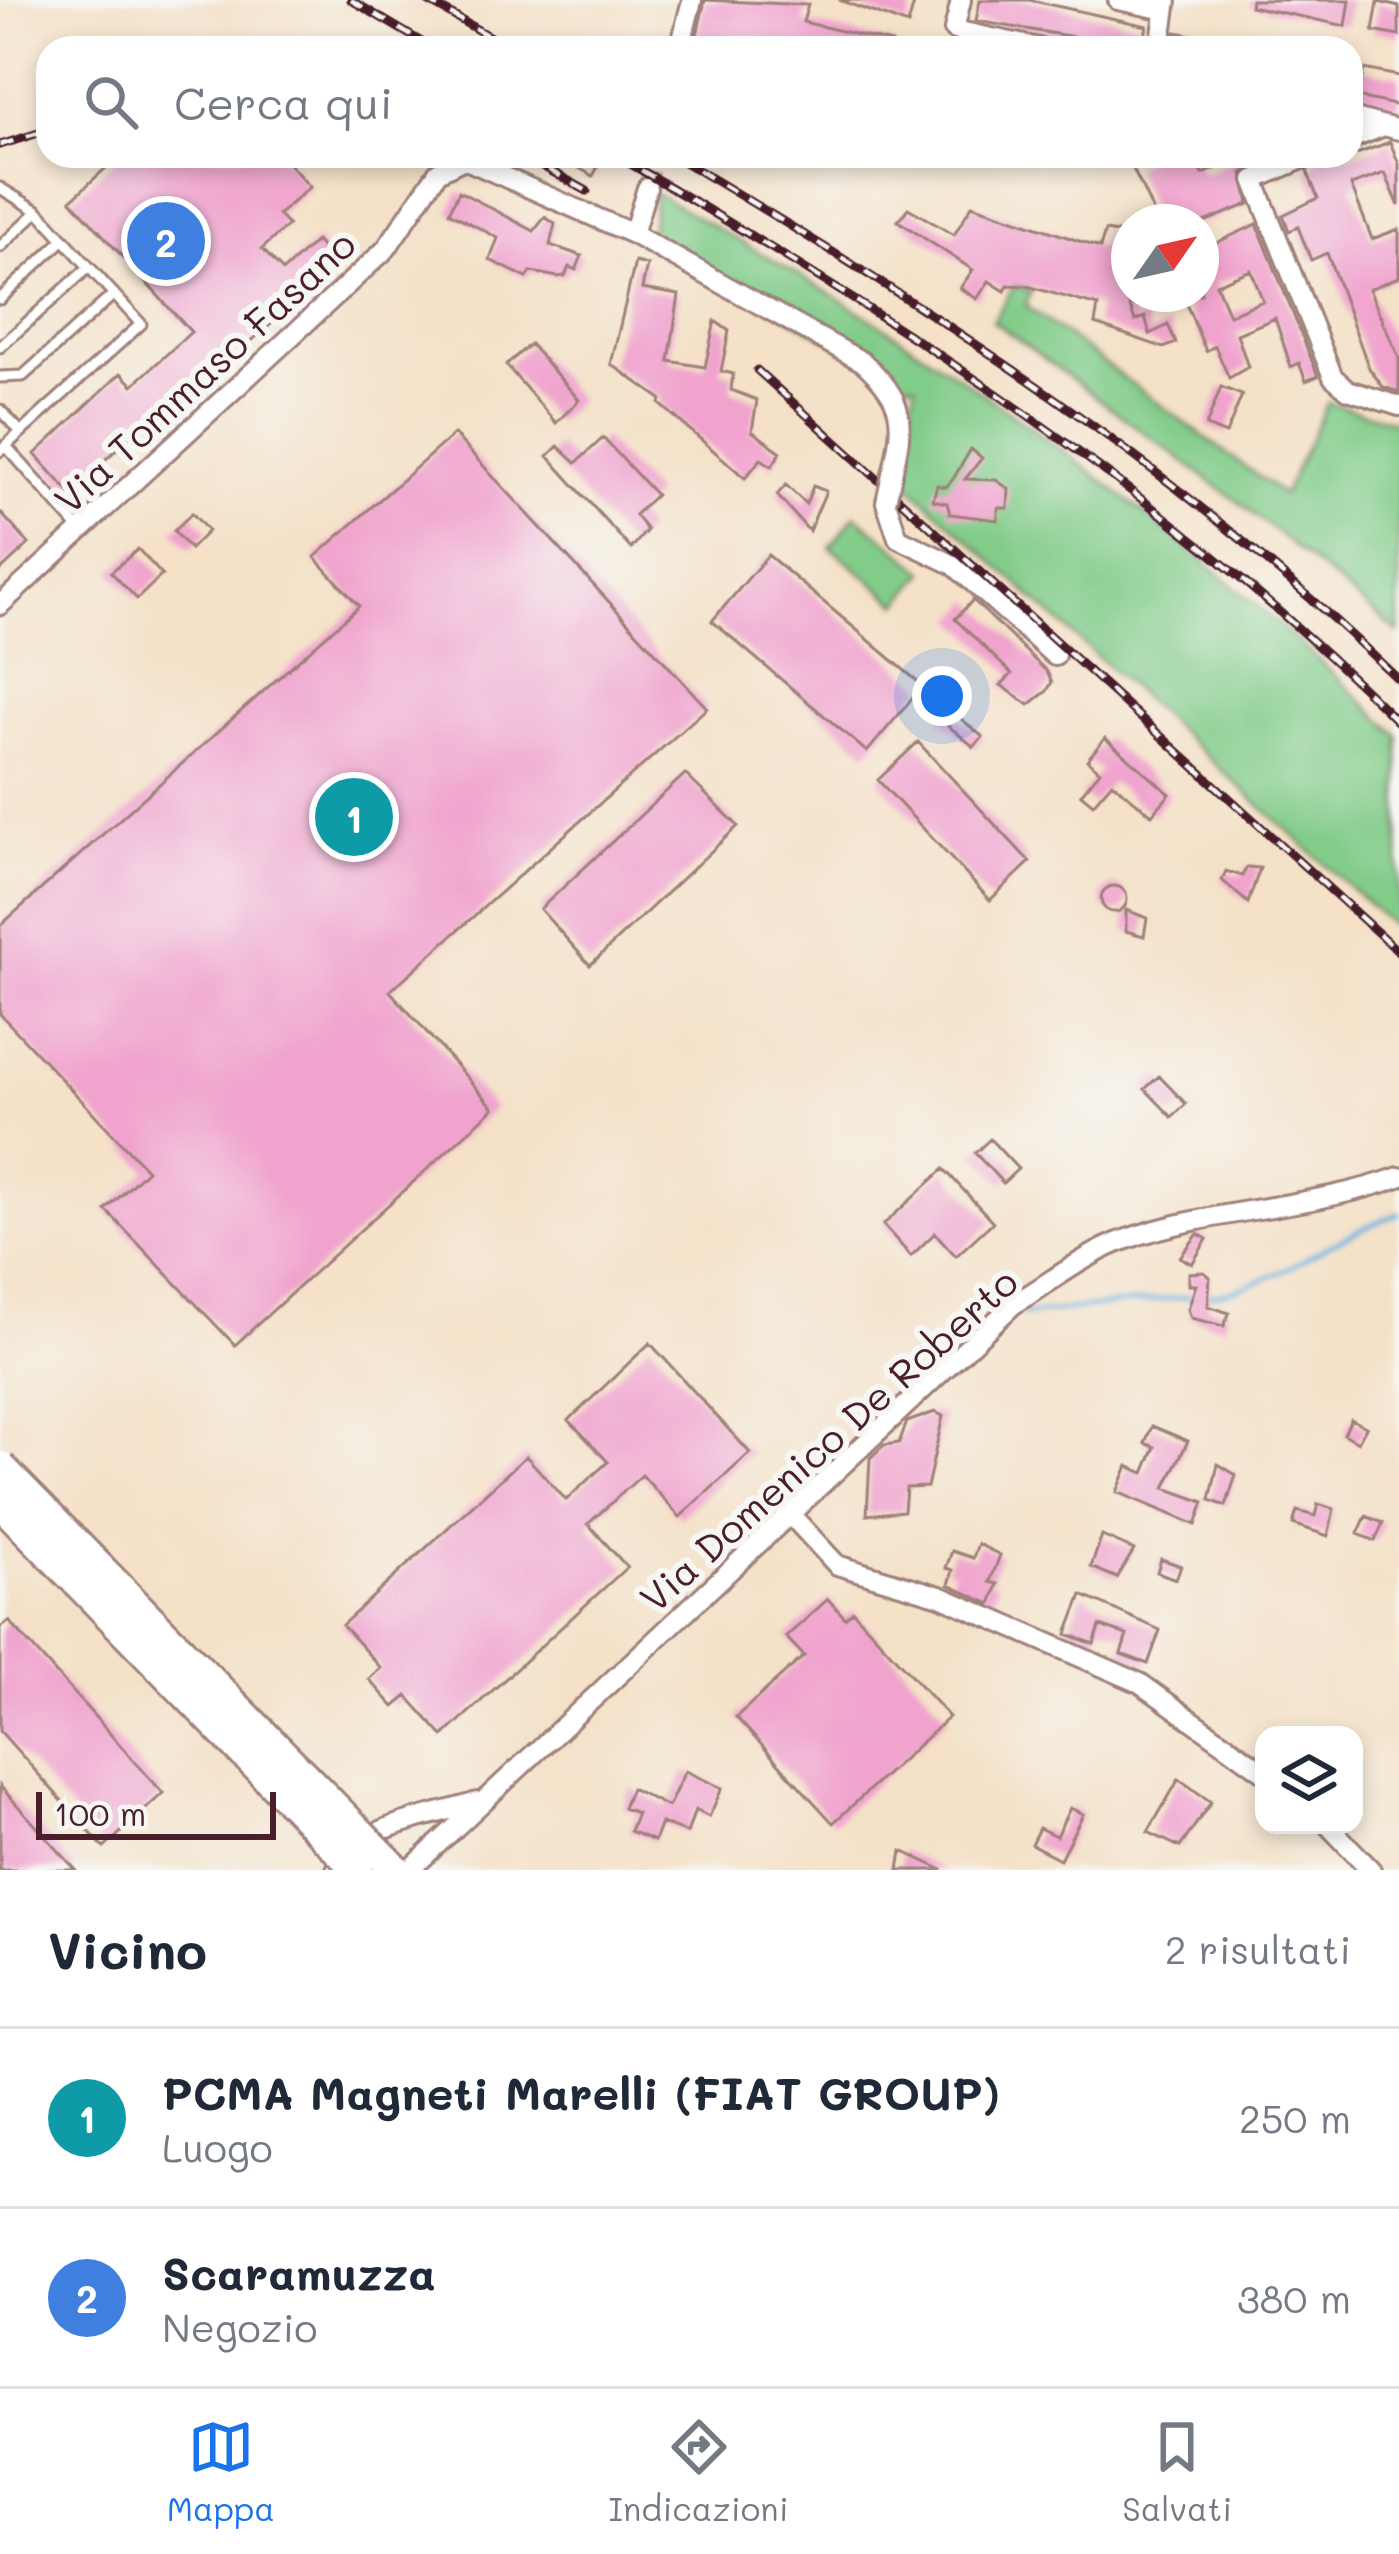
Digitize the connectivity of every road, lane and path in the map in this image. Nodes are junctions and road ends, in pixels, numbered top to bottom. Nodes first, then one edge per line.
1 (692, 0) edge
2 (961, 0) edge
3 (1118, 0) edge
4 (1166, 5) edge
5 (683, 36) edge
6 (982, 36) edge
7 (1162, 36) edge
8 (1363, 120) edge
9 (1392, 128) edge
10 (1363, 136) edge
11 (446, 168) edge
12 (484, 168) edge
13 (1282, 168) edge
14 (647, 188) tunnel mouth
15 (1, 189) edge
16 (38, 211) junction
17 (633, 234) junction
18 (64, 239) junction
19 (0, 247) edge
20 (89, 267) junction
21 (114, 294) junction
22 (0, 299) edge
23 (0, 347) edge
24 (0, 377) edge
25 (1399, 406) edge
26 (0, 410) edge
27 (21, 432) junction
28 (3, 448) edge
29 (80, 530) junction
30 (0, 605) edge
31 (1055, 656) dead end
32 (1399, 1177) edge
33 (0, 1467) edge
34 (0, 1481) edge
35 (0, 1502) edge
36 (790, 1514) junction
37 (1255, 1766) edge
38 (487, 1798) junction
39 (1337, 1834) edge
40 (355, 1858) edge
41 (336, 1870) edge
42 (376, 1870) edge
43 (396, 1870) edge
44 (410, 1870) edge
45 (1371, 1870) edge

1 - 5 street
2 - 6 street
3 - 4 street
4 - 7 street
8 - 9 street
9 - 10 street
11 - 29 street, Via Tommaso Fasano
12 - 17 street, Via Tommaso Fasano
13 - 25 street
14 - 17 street
15 - 16 lane
16 - 18 lane
16 - 19 lane
17 - 31 street, bridge
18 - 20 lane
18 - 22 lane
20 - 21 lane
20 - 23 lane
21 - 24 lane
21 - 27 lane
26 - 27 lane
27 - 28 lane
28 - 29 lane
29 - 30 street, Via Tommaso Fasano
32 - 36 street, Via Domenico De Roberto
33 - 43 highway, bridge
34 - 40 street
35 - 40 highway, bridge
36 - 37 street
36 - 38 street, Via Domenico De Roberto
38 - 40 street, Via Domenico De Roberto
38 - 44 street, Via Domenico De Roberto
39 - 45 street
40 - 41 street
40 - 42 street

